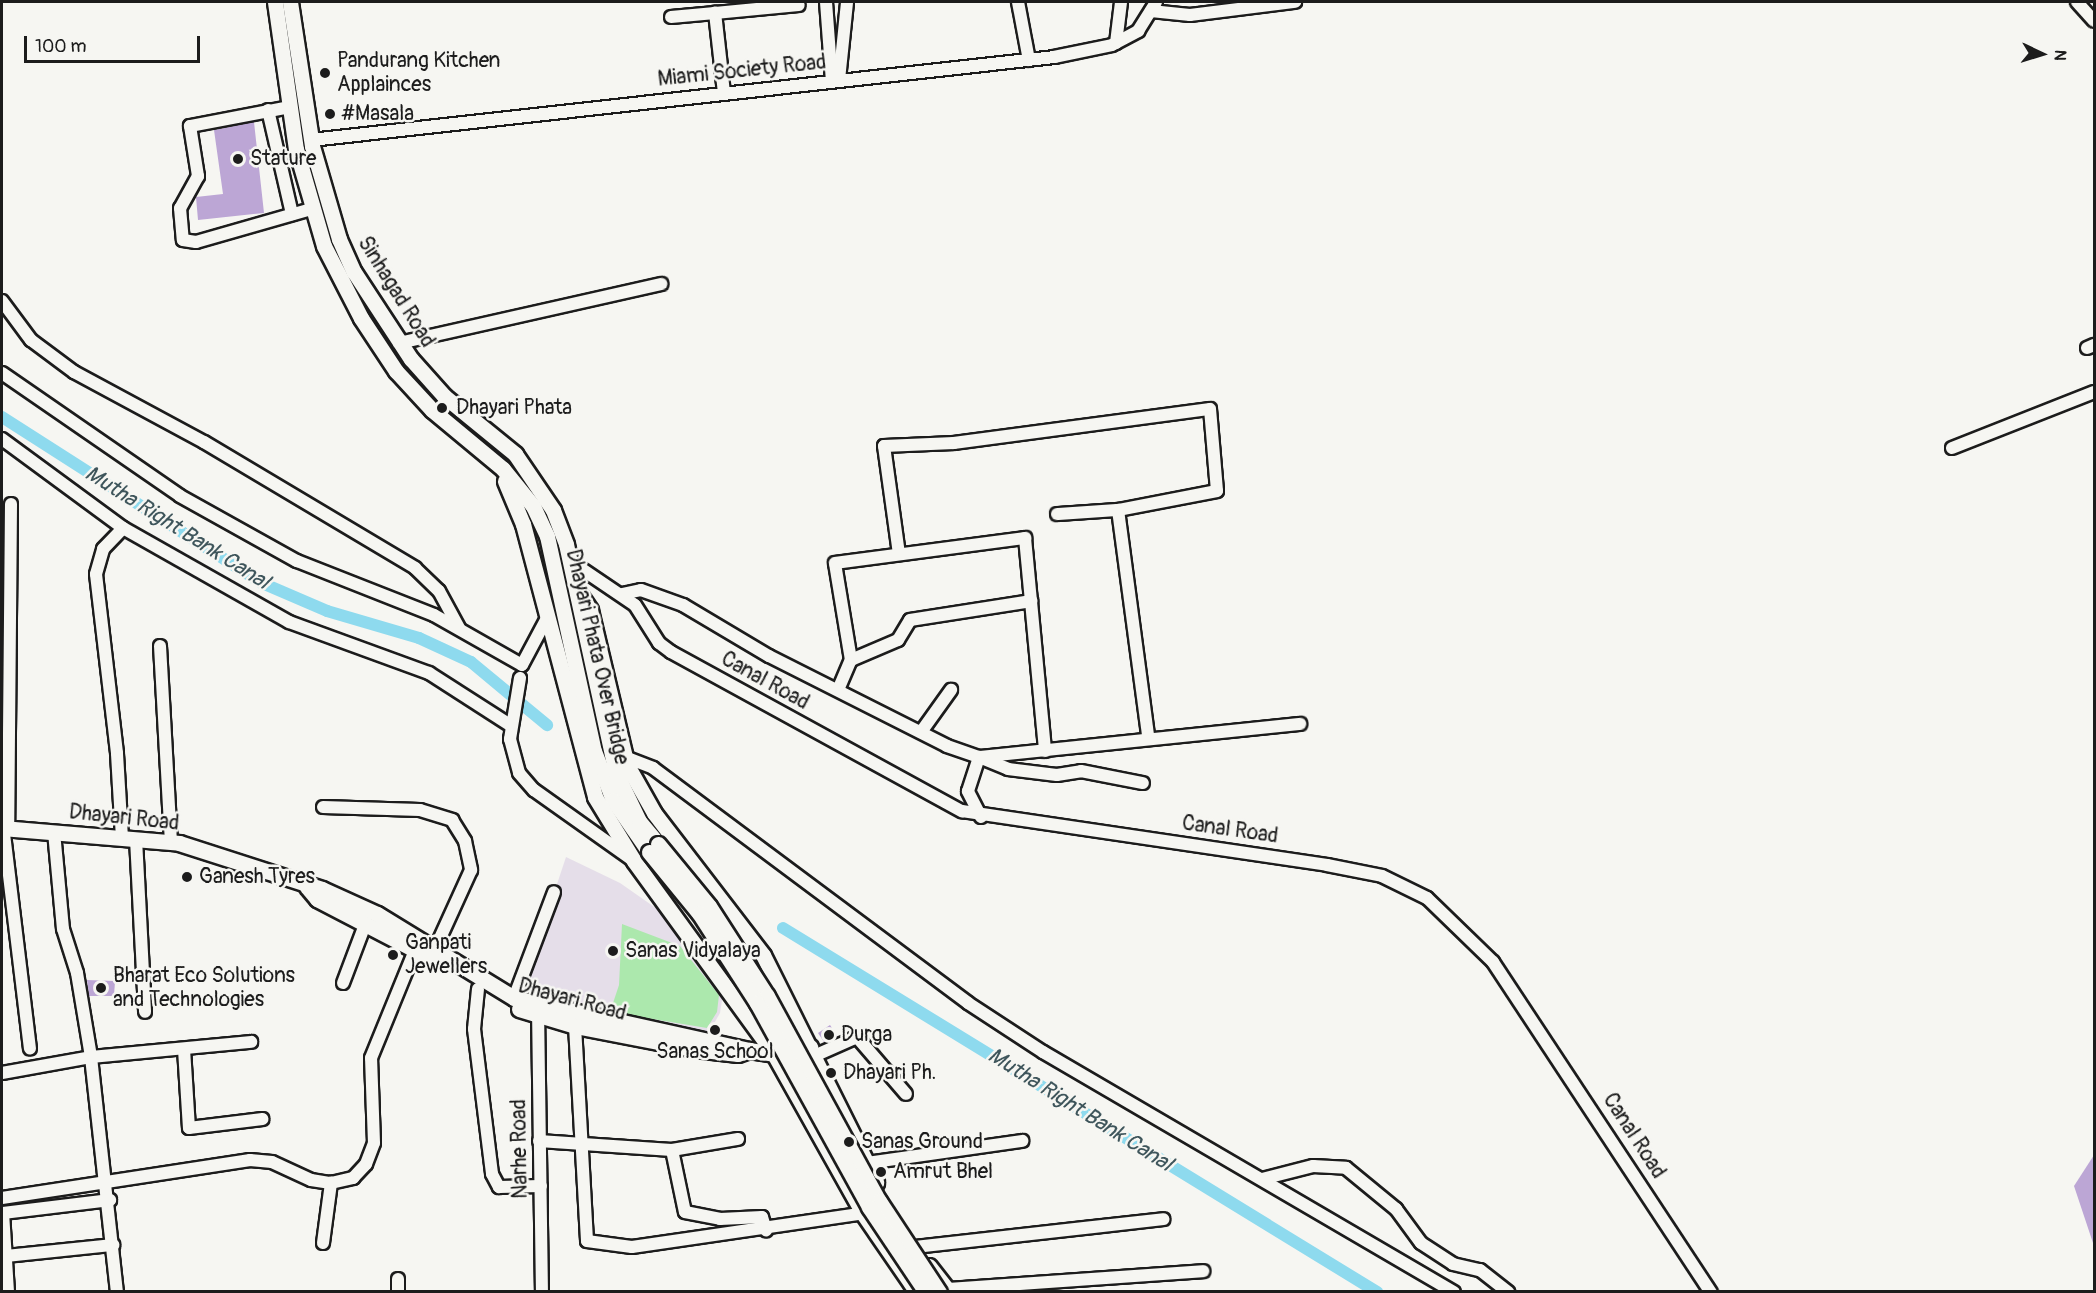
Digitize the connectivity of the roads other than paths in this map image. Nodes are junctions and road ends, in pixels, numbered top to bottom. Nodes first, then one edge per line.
1 (275, 2) edge
2 (290, 2) edge
3 (826, 2) edge
4 (1018, 2) edge
5 (1121, 2) edge
6 (1295, 2) edge
7 (2076, 2) edge
8 (799, 5) dead end
9 (1245, 5) edge
10 (1154, 6) edge
11 (847, 8) edge
12 (715, 13) junction
13 (671, 17) dead end
14 (827, 17) junction
15 (2094, 21) edge
16 (1116, 43) junction
17 (1029, 60) junction
18 (836, 80) junction
19 (723, 93) junction
20 (290, 107) junction
21 (268, 110) junction
22 (311, 140) junction
23 (311, 209) junction
24 (292, 214) junction
25 (661, 284) dead end
26 (2, 301) edge
27 (399, 343) junction
28 (2, 372) edge
29 (2094, 392) edge
30 (2, 439) edge
31 (1953, 448) dead end
32 (492, 460) junction
33 (11, 504) dead end
34 (1118, 510) junction
35 (1057, 514) dead end
36 (123, 528) junction
37 (899, 554) junction
38 (570, 561) junction
39 (575, 588) junction
40 (622, 594) junction
41 (1032, 601) junction
42 (547, 618) junction
43 (459, 629) junction
44 (160, 646) dead end
45 (851, 660) junction
46 (520, 678) dead end
47 (838, 690) junction
48 (951, 690) dead end
49 (1300, 724) dead end
50 (510, 725) junction
51 (921, 732) junction
52 (1148, 736) junction
53 (1045, 751) junction
54 (625, 757) junction
55 (979, 757) junction
56 (1143, 783) dead end
57 (323, 807) dead end
58 (981, 817) junction
59 (5, 828) edge
60 (54, 832) junction
61 (129, 838) junction
62 (171, 842) junction
63 (654, 848) junction
64 (634, 861) junction
65 (307, 887) junction
66 (554, 892) dead end
67 (366, 922) junction
68 (418, 943) junction
69 (435, 949) junction
70 (343, 983) dead end
71 (478, 990) junction
72 (514, 998) junction
73 (538, 1011) junction
74 (145, 1012) dead end
75 (575, 1026) junction
76 (251, 1042) dead end
77 (30, 1048) dead end
78 (184, 1049) junction
79 (749, 1050) junction
80 (812, 1052) junction
81 (774, 1054) junction
82 (91, 1057) junction
83 (2, 1073) edge
84 (906, 1094) dead end
85 (262, 1119) dead end
86 (738, 1139) dead end
87 (539, 1141) junction
88 (1022, 1141) dead end
89 (584, 1142) junction
90 (672, 1150) junction
91 (867, 1163) junction
92 (1263, 1179) junction
93 (108, 1182) junction
94 (331, 1183) junction
95 (541, 1185) junction
96 (2, 1198) edge
97 (110, 1200) junction
98 (887, 1203) junction
99 (864, 1215) junction
100 (1163, 1219) dead end
101 (766, 1230) junction
102 (323, 1243) dead end
103 (113, 1245) junction
104 (915, 1247) junction
105 (6, 1256) junction
106 (1203, 1271) dead end
107 (945, 1291) edge
108 (8, 1292) edge
109 (117, 1292) edge
110 (542, 1292) edge
111 (916, 1292) edge
112 (926, 1292) edge
113 (1454, 1292) edge
114 (1508, 1292) edge
115 (1711, 1292) edge

1 - 20 main road, Sinhagad Road
2 - 22 main road, Sinhagad Road
3 - 14 street
4 - 17 street
5 - 16 street
6 - 9 street
7 - 15 street
8 - 12 street
9 - 10 street
10 - 16 street, Miami Society Road
11 - 14 street
11 - 18 street
12 - 13 street
12 - 19 street
14 - 18 street
16 - 17 street, Miami Society Road
17 - 18 street, Miami Society Road
18 - 19 street, Miami Society Road
19 - 22 street, Miami Society Road
20 - 21 street
20 - 23 main road, Sinhagad Road
21 - 24 street
21 - 24 street
22 - 27 main road, Sinhagad Road
23 - 24 street
23 - 32 main road, Sinhagad Road
25 - 27 street
26 - 43 street
27 - 38 main road, Sinhagad Road
28 - 43 street
29 - 31 street
30 - 36 street
32 - 42 main road
32 - 63 main road, Dhayari Phata Over Bridge
33 - 59 street
34 - 35 street
34 - 37 street
34 - 52 street
36 - 50 street
36 - 61 street
37 - 41 street
37 - 45 street
38 - 39 main road, Sinhagad Road
38 - 40 street, Canal Road
39 - 54 main road
39 - 63 main road, Dhayari Phata Over Bridge
40 - 47 street
40 - 58 street, Canal Road
41 - 45 street
41 - 53 street
42 - 43 street
42 - 64 main road
44 - 62 street
45 - 47 street
46 - 50 street
47 - 51 street
48 - 51 street
49 - 52 street
50 - 64 street
51 - 55 street
52 - 53 street
53 - 55 street
54 - 80 main road
54 - 92 street
55 - 56 street
55 - 58 street
57 - 69 street
58 - 115 street, Canal Road
59 - 60 main road, Dhayari Road
59 - 77 street
60 - 61 main road, Dhayari Road
60 - 82 street
61 - 62 main road, Dhayari Road
61 - 74 street
62 - 65 main road, Dhayari Road
63 - 107 main road, Dhayari Phata Over Bridge, bridge
63 - 112 main road, Dhayari Phata Over Bridge, bridge
64 - 81 main road
65 - 67 main road, Dhayari Road
65 - 68 main road, Dhayari Road
66 - 72 street
67 - 68 main road, Dhayari Road
67 - 70 street
68 - 69 main road, Dhayari Road
68 - 71 main road, Dhayari Road
68 - 94 street
69 - 72 main road, Dhayari Road
71 - 73 main road, Dhayari Road
71 - 95 street
72 - 73 main road, Dhayari Road
73 - 75 main road, Dhayari Road
73 - 79 main road, Dhayari Road
73 - 87 street, Narhe Road
75 - 79 main road, Dhayari Road
75 - 89 street
76 - 78 street
78 - 82 street
78 - 85 street
79 - 81 main road, Dhayari Road
80 - 81 main road, Dhayari Road
80 - 84 street
80 - 91 main road
81 - 99 main road
82 - 83 street
82 - 93 street
86 - 90 street
87 - 89 street
87 - 95 street, Narhe Road
88 - 91 street
89 - 90 street
89 - 101 street
90 - 101 street
91 - 98 main road
92 - 113 street
92 - 114 street
93 - 94 street
93 - 96 street
93 - 97 street
94 - 102 street
95 - 110 street, Narhe Road
97 - 103 street
97 - 105 street
98 - 99 street
98 - 104 main road
99 - 101 street
99 - 111 main road
100 - 104 street
103 - 105 street
103 - 109 street
104 - 107 main road
105 - 108 street
106 - 107 street

